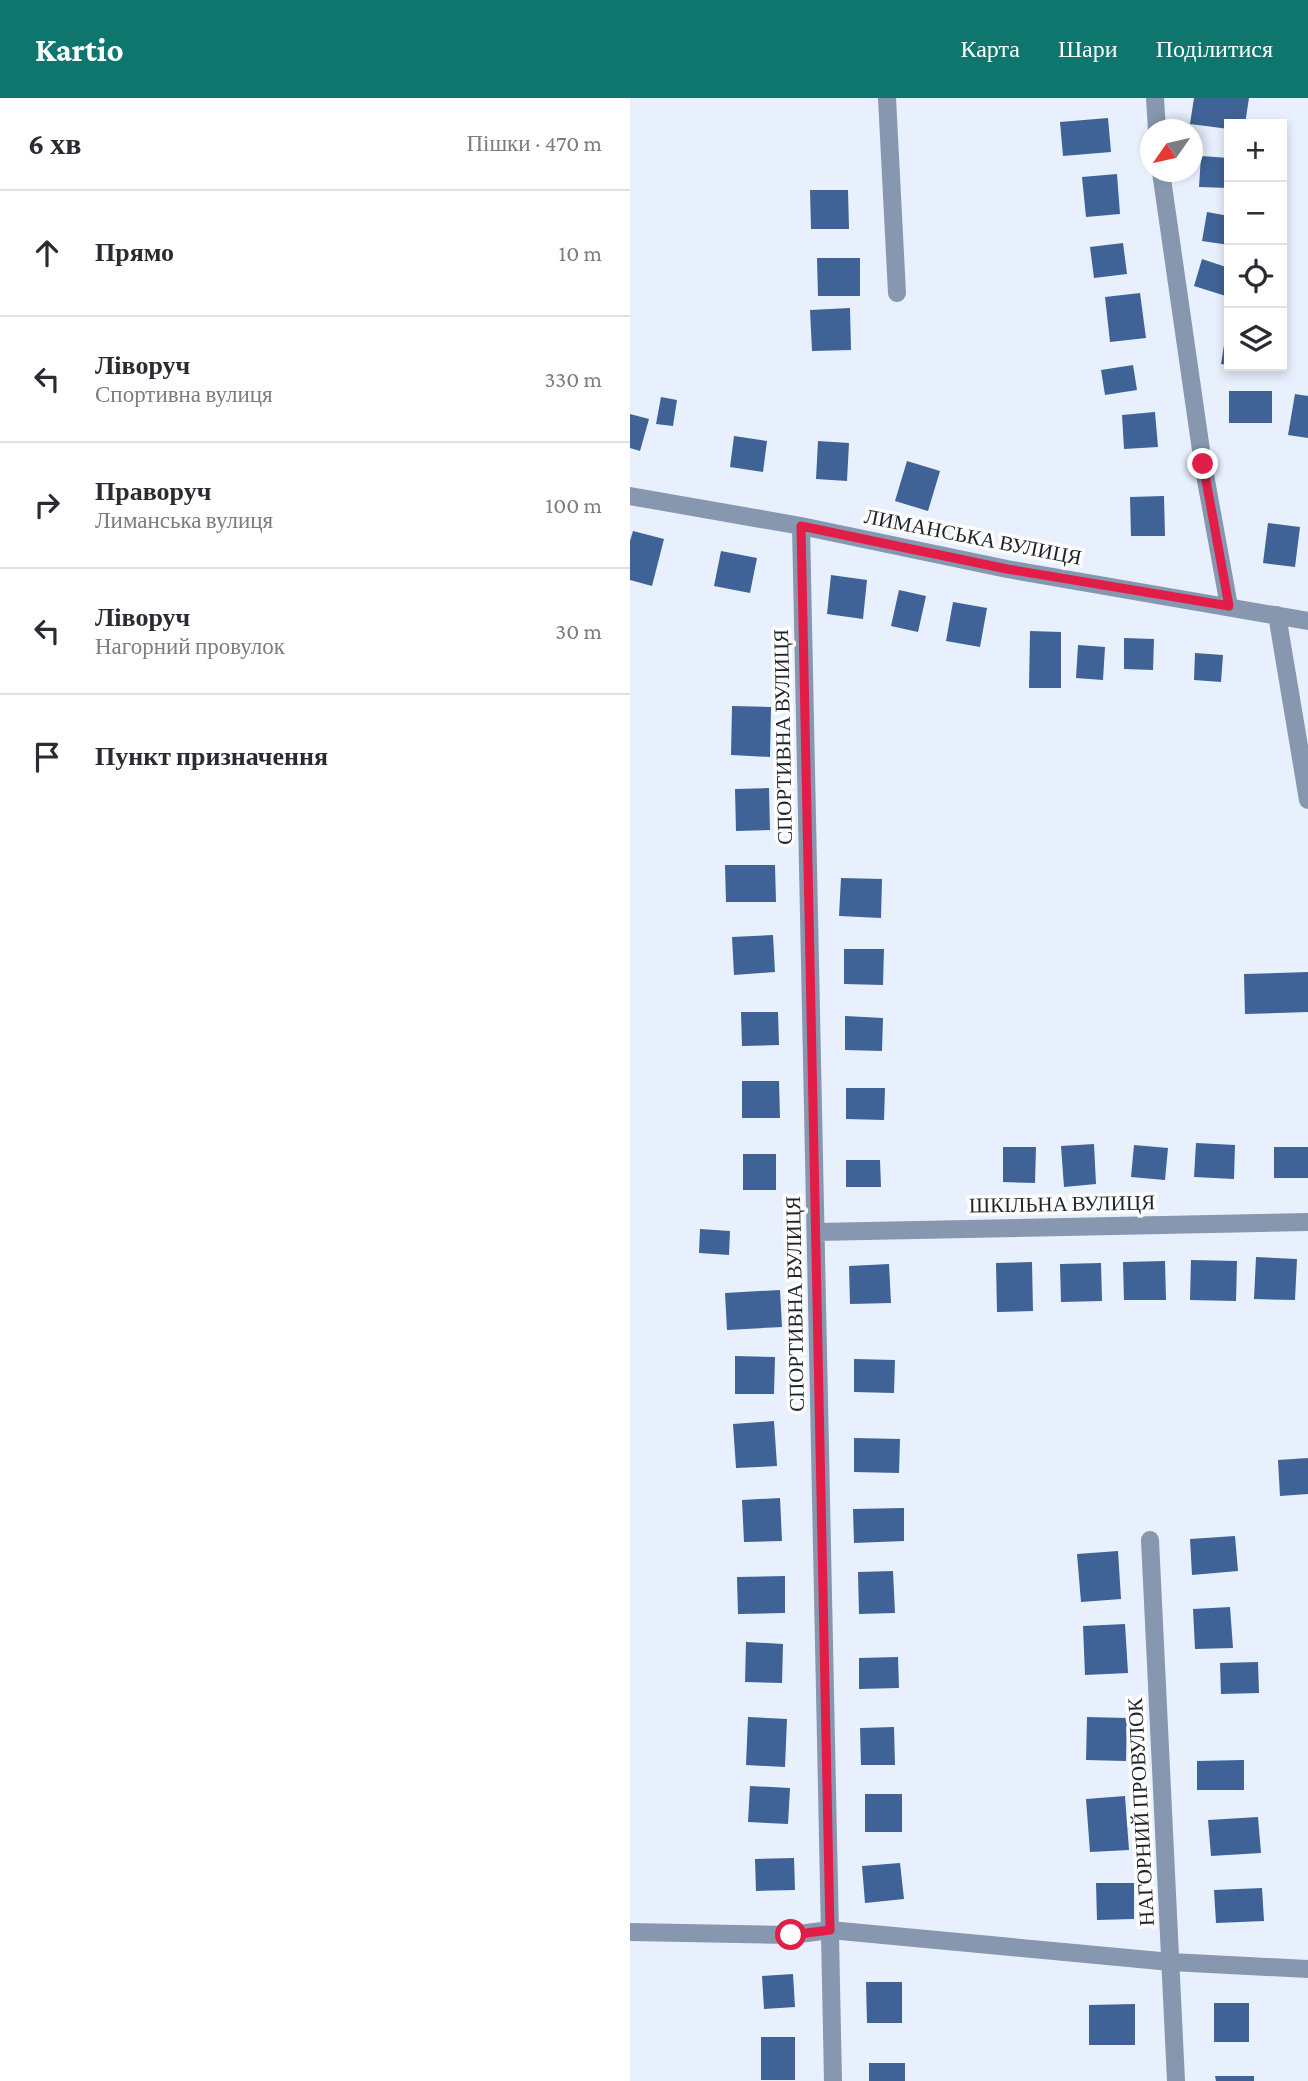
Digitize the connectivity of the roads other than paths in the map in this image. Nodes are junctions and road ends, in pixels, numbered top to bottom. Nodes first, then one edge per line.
1 (887, 98) edge
2 (1155, 98) edge
3 (1156, 119) edge
4 (1162, 182) edge
5 (897, 293) dead end
6 (630, 496) edge
7 (801, 526) junction
8 (1229, 606) junction
9 (1277, 615) junction
10 (1308, 621) edge
11 (1308, 800) edge
12 (1308, 1222) edge
13 (816, 1232) junction
14 (1150, 1540) dead end
15 (830, 1930) junction
16 (630, 1932) edge
17 (1171, 1962) junction
18 (1308, 1969) edge
19 (833, 2081) edge
20 (1176, 2081) edge

1 - 5 street
2 - 3 street
4 - 8 street
6 - 7 street, ЛИМАНСЬКА ВУЛИЦЯ
7 - 8 street, ЛИМАНСЬКА ВУЛИЦЯ
7 - 13 street, СПОРТИВНА ВУЛИЦЯ
8 - 9 street, ЛИМАНСЬКА ВУЛИЦЯ
9 - 10 street, ЛИМАНСЬКА ВУЛИЦЯ
9 - 11 street
12 - 13 street, ШКІЛЬНА ВУЛИЦЯ
13 - 15 street, СПОРТИВНА ВУЛИЦЯ
14 - 17 street, НАГОРНИЙ ПРОВУЛОК
15 - 16 street
15 - 17 street
15 - 19 street, СПОРТИВНА ВУЛИЦЯ
17 - 18 street
17 - 20 street, НАГОРНИЙ ПРОВУЛОК

